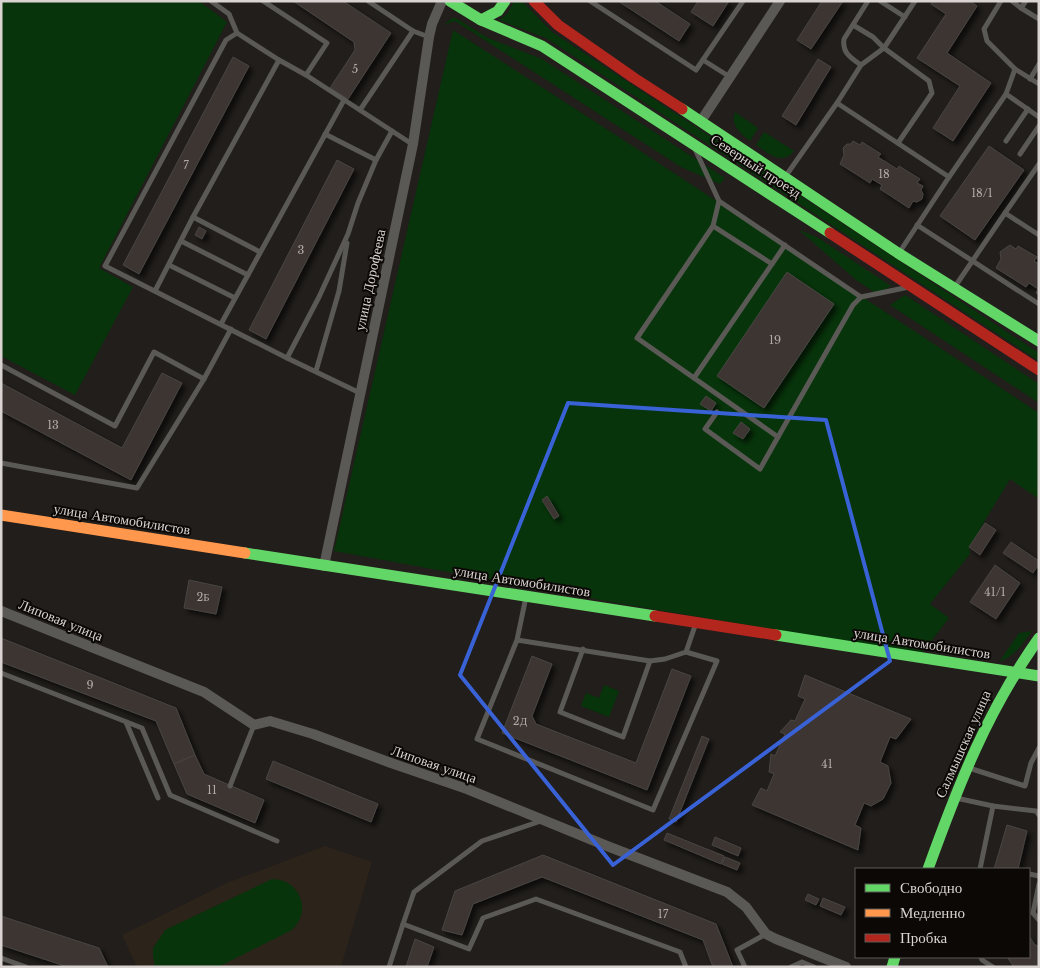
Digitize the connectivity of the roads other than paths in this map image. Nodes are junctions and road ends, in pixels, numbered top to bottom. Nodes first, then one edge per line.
1 (211, 1) edge
2 (263, 1) edge
3 (368, 1) edge
4 (442, 1) edge
5 (450, 1) edge
6 (505, 1) edge
7 (534, 1) edge
8 (590, 1) edge
9 (743, 1) edge
10 (780, 1) edge
11 (868, 1) edge
12 (880, 1) edge
13 (915, 1) edge
14 (1002, 1) edge
15 (1012, 1) edge
16 (1026, 1) edge
17 (1021, 8) junction
18 (905, 17) junction
19 (1039, 19) edge
20 (481, 20) junction
21 (853, 25) junction
22 (413, 31) junction
23 (237, 33) junction
24 (429, 37) junction
25 (884, 48) junction
26 (279, 60) junction
27 (703, 60) junction
28 (1039, 64) edge
29 (861, 65) junction
30 (1015, 69) junction
31 (306, 75) junction
32 (730, 77) junction
33 (1030, 78) junction
34 (1039, 84) edge
35 (1006, 94) junction
36 (344, 100) junction
37 (837, 103) junction
38 (1028, 109) junction
39 (360, 110) junction
40 (1039, 116) edge
41 (701, 121) junction
42 (1039, 126) edge
43 (392, 131) junction
44 (325, 134) junction
45 (1006, 142) dead end
46 (693, 143) junction
47 (898, 143) junction
48 (413, 144) junction
49 (1020, 154) dead end
50 (376, 160) junction
51 (1039, 164) edge
52 (785, 177) junction
53 (949, 177) junction
54 (719, 202) junction
55 (1005, 213) junction
56 (193, 217) junction
57 (918, 225) junction
58 (713, 226) junction
59 (348, 234) junction
60 (1039, 235) edge
61 (181, 241) junction
62 (785, 244) junction
63 (260, 252) junction
64 (898, 253) junction
65 (973, 260) junction
66 (169, 264) junction
67 (772, 264) junction
68 (248, 275) junction
69 (912, 287) junction
70 (954, 288) junction
71 (155, 291) junction
72 (861, 297) junction
73 (235, 298) junction
74 (1039, 304) edge
75 (221, 324) junction
76 (231, 329) junction
77 (1039, 341) edge
78 (287, 358) junction
79 (1, 365) edge
80 (1039, 370) edge
81 (316, 371) junction
82 (694, 378) junction
83 (204, 380) junction
84 (360, 393) junction
85 (716, 412) dead end
86 (778, 436) junction
87 (1, 463) edge
88 (1, 515) edge
89 (324, 566) junction
90 (526, 596) junction
91 (1, 611) edge
92 (696, 622) junction
93 (1039, 638) edge
94 (516, 640) junction
95 (583, 649) junction
96 (686, 652) junction
97 (650, 661) junction
98 (1015, 672) junction
99 (1, 673) edge
100 (1039, 676) edge
101 (126, 722) junction
102 (254, 725) junction
103 (1039, 748) edge
104 (967, 767) junction
105 (230, 786) dead end
106 (158, 798) dead end
107 (954, 798) junction
108 (993, 806) junction
109 (221, 809) dead end
110 (1039, 814) edge
111 (219, 815) junction
112 (543, 820) junction
113 (277, 841) dead end
114 (928, 868) edge
115 (980, 868) edge
116 (1039, 884) edge
117 (1039, 920) edge
118 (403, 924) junction
119 (766, 934) junction
120 (1, 958) edge
121 (981, 958) edge
122 (26, 967) edge
123 (389, 967) edge
124 (686, 967) edge
125 (745, 967) edge
126 (791, 967) edge
127 (814, 967) edge
128 (846, 967) edge
129 (993, 967) edge

1 - 23 lane
2 - 31 lane
3 - 22 lane
4 - 24 street, улица Дорофеева
5 - 20 main road, Северный проезд
6 - 20 main road
7 - 41 main road, Северный проезд
8 - 27 lane
9 - 27 lane
10 - 32 street
11 - 21 lane
12 - 18 lane
13 - 18 lane
14 - 30 lane
15 - 17 lane
16 - 17 lane
17 - 19 lane
18 - 25 lane
20 - 46 main road, Северный проезд
21 - 25 lane
21 - 29 lane
22 - 24 lane
22 - 39 lane
23 - 26 lane
23 - 71 lane
24 - 48 street, улица Дорофеева
25 - 29 lane
25 - 47 lane
26 - 31 lane
26 - 56 lane
27 - 32 lane
28 - 33 lane
29 - 37 lane
30 - 33 lane
30 - 35 lane
31 - 36 lane
32 - 41 street
33 - 34 lane
35 - 38 lane
35 - 53 lane
36 - 39 lane
36 - 44 lane
37 - 47 lane
37 - 52 lane
38 - 40 lane
38 - 45 lane
39 - 43 lane
41 - 52 main road, Северный проезд
42 - 49 lane
43 - 48 lane
43 - 50 lane
44 - 50 lane
44 - 63 lane
46 - 54 lane
46 - 69 main road, Северный проезд
47 - 53 lane
48 - 84 street, улица Дорофеева
50 - 59 lane
51 - 55 lane
52 - 64 main road, Северный проезд
53 - 57 lane
54 - 58 lane
54 - 62 lane
55 - 60 lane
55 - 65 lane
56 - 61 lane
56 - 63 lane
57 - 64 lane
57 - 65 lane
58 - 67 lane
58 - 82 lane
59 - 78 lane
59 - 81 lane
61 - 66 lane
61 - 68 lane
62 - 67 lane
62 - 72 lane
63 - 68 lane
64 - 70 main road, Северный проезд
65 - 70 lane
65 - 74 lane
66 - 71 lane
66 - 73 lane
67 - 82 lane
68 - 73 lane
69 - 72 lane
69 - 80 main road, Северный проезд
70 - 77 main road, Северный проезд
71 - 75 lane
72 - 86 lane
73 - 75 lane
75 - 76 lane
76 - 78 lane
76 - 83 lane
78 - 81 lane
79 - 83 lane
81 - 84 lane
82 - 86 lane
83 - 87 lane
84 - 89 street, улица Дорофеева
85 - 86 lane
88 - 89 main road, улица Автомобилистов
89 - 90 main road, улица Автомобилистов
90 - 92 main road, улица Автомобилистов
90 - 94 lane
91 - 102 street, Липовая улица
92 - 96 lane
92 - 98 main road, улица Автомобилистов
93 - 98 main road, Салмышская улица
94 - 95 lane
94 - 96 lane
95 - 97 lane
95 - 97 lane
96 - 97 lane
98 - 100 main road, улица Автомобилистов
98 - 104 main road, Салмышская улица
99 - 101 lane
101 - 106 lane
101 - 111 lane
102 - 105 lane
102 - 112 street, Липовая улица
103 - 104 lane
104 - 107 main road, Салмышская улица
107 - 108 lane
107 - 114 main road, Салмышская улица
108 - 110 lane
108 - 115 lane
109 - 111 lane
111 - 113 lane
112 - 118 lane
112 - 119 street, Липовая улица
116 - 117 lane
118 - 123 lane
118 - 124 lane
119 - 125 lane
119 - 128 street, Липовая улица
120 - 122 lane
121 - 129 lane
126 - 127 lane

